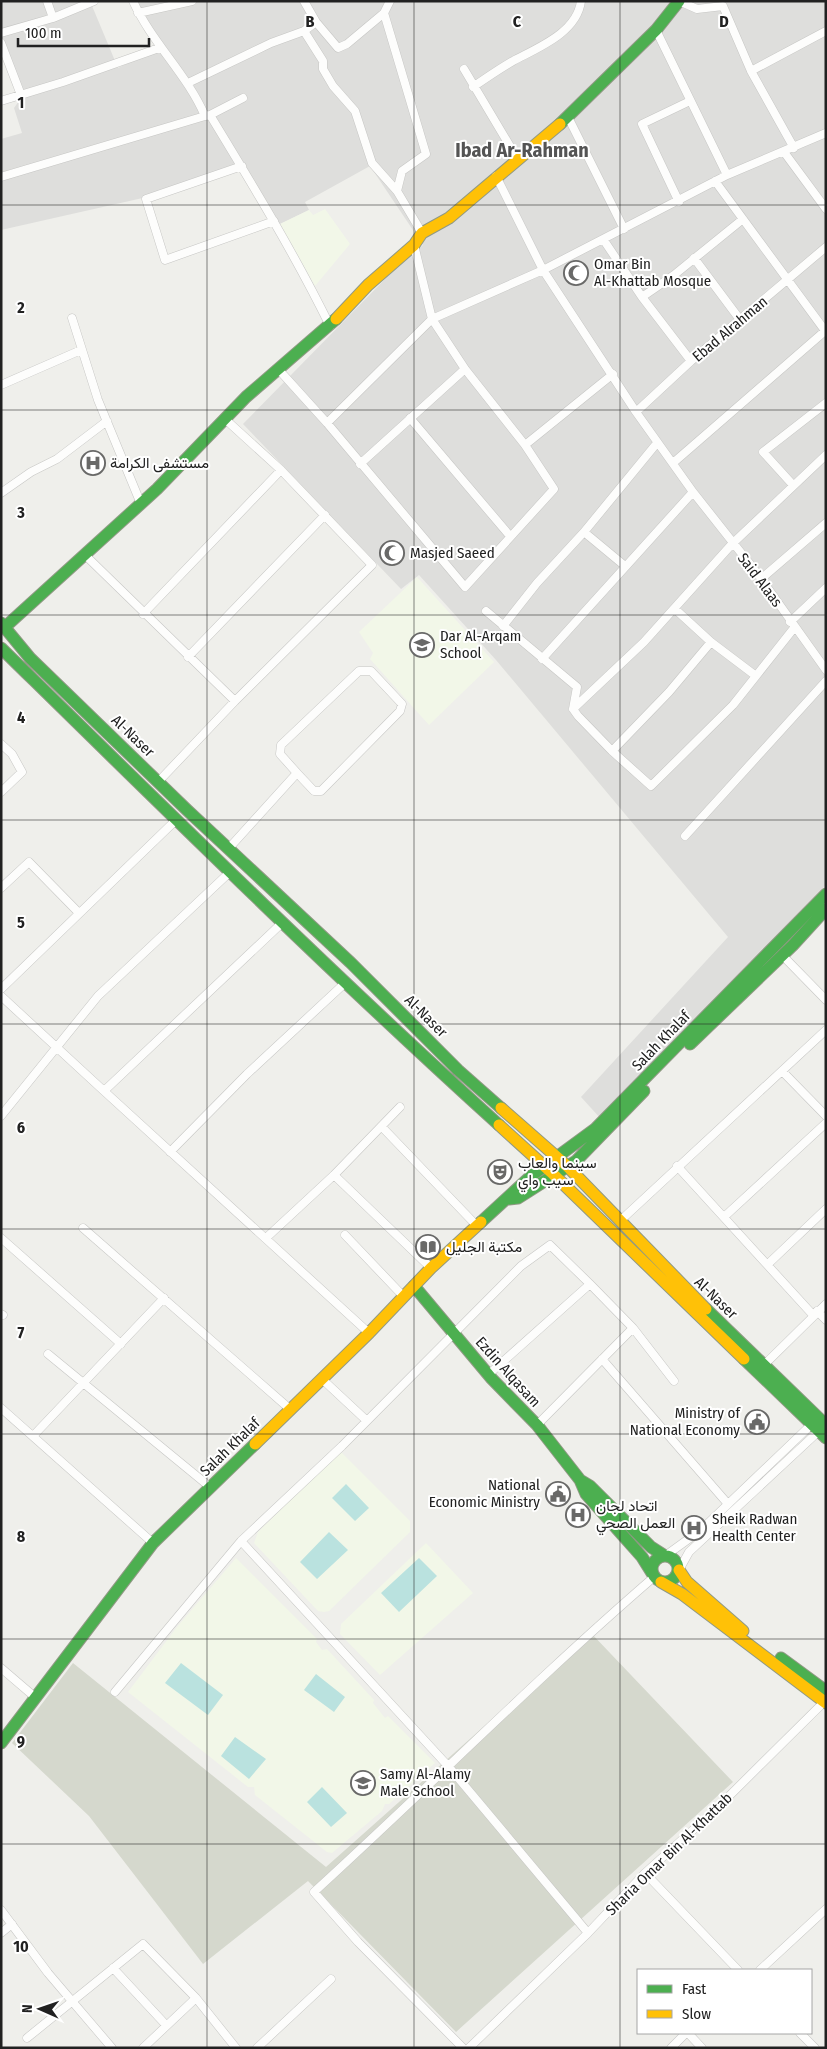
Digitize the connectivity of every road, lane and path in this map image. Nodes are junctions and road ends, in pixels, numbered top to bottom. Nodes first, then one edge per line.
1 (48, 1) edge
2 (94, 1) edge
3 (133, 1) edge
4 (192, 1) edge
5 (304, 1) edge
6 (390, 1) edge
7 (581, 1) edge
8 (679, 1) edge
9 (138, 12) junction
10 (384, 13) junction
11 (53, 18) junction
12 (316, 22) junction
13 (304, 30) junction
14 (656, 30) junction
15 (826, 31) edge
16 (1, 33) edge
17 (1, 43) edge
18 (159, 48) junction
19 (464, 69) dead end
20 (752, 70) junction
21 (188, 83) junction
22 (473, 87) junction
23 (21, 95) junction
24 (242, 98) dead end
25 (1, 101) edge
26 (690, 101) junction
27 (208, 116) junction
28 (568, 117) junction
29 (826, 133) edge
30 (794, 148) junction
31 (784, 152) junction
32 (517, 158) junction
33 (242, 166) junction
34 (727, 175) junction
35 (496, 176) junction
36 (1, 178) edge
37 (715, 181) junction
38 (397, 192) junction
39 (679, 202) junction
40 (826, 209) edge
41 (743, 219) junction
42 (274, 221) junction
43 (624, 229) junction
44 (422, 233) junction
45 (603, 239) junction
46 (414, 245) junction
47 (826, 247) edge
48 (694, 258) junction
49 (543, 270) junction
50 (788, 280) junction
51 (642, 297) junction
52 (72, 318) dead end
53 (432, 319) junction
54 (741, 321) junction
55 (330, 326) junction
56 (826, 331) edge
57 (81, 350) junction
58 (691, 362) junction
59 (466, 369) junction
60 (279, 370) junction
61 (613, 374) junction
62 (1, 385) edge
63 (826, 403) edge
64 (636, 412) junction
65 (410, 418) junction
66 (225, 419) junction
67 (107, 421) junction
68 (327, 423) junction
69 (657, 443) junction
70 (525, 445) junction
71 (826, 456) edge
72 (673, 463) junction
73 (360, 464) junction
74 (281, 470) junction
75 (793, 485) junction
76 (693, 492) junction
77 (1, 493) edge
78 (141, 504) junction
79 (325, 515) junction
80 (826, 523) edge
81 (584, 532) junction
82 (510, 536) junction
83 (732, 544) junction
84 (84, 554) junction
85 (625, 566) junction
86 (761, 579) junction
87 (826, 588) edge
88 (675, 609) junction
89 (486, 611) dead end
90 (144, 614) junction
91 (792, 625) junction
92 (504, 626) junction
93 (3, 628) edge
94 (712, 642) junction
95 (1, 648) edge
96 (188, 656) junction
97 (542, 659) junction
98 (826, 670) edge
99 (756, 676) junction
100 (826, 680) edge
101 (235, 701) junction
102 (573, 709) junction
103 (1, 744) edge
104 (612, 751) junction
105 (297, 773) junction
106 (159, 781) junction
107 (1, 792) edge
108 (176, 820) junction
109 (685, 836) dead end
110 (230, 847) junction
111 (230, 872) junction
112 (1, 888) edge
113 (826, 894) edge
114 (826, 908) edge
115 (78, 912) junction
116 (283, 922) junction
117 (782, 955) junction
118 (346, 983) junction
119 (1, 989) edge
120 (1, 996) edge
121 (826, 1000) edge
122 (826, 1030) edge
123 (57, 1047) junction
124 (782, 1071) junction
125 (104, 1091) junction
126 (400, 1107) dead end
127 (1, 1116) edge
128 (826, 1116) edge
129 (826, 1123) edge
130 (382, 1127) junction
131 (170, 1152) junction
132 (556, 1156) junction
133 (544, 1166) junction
134 (567, 1166) junction
135 (677, 1166) junction
136 (334, 1174) junction
137 (553, 1174) junction
138 (509, 1199) junction
139 (826, 1210) edge
140 (724, 1218) junction
141 (620, 1221) junction
142 (477, 1226) junction
143 (83, 1228) dead end
144 (345, 1235) dead end
145 (1, 1238) edge
146 (266, 1238) junction
147 (768, 1264) junction
148 (432, 1268) junction
149 (590, 1284) junction
150 (414, 1286) junction
151 (404, 1297) junction
152 (164, 1298) junction
153 (826, 1304) edge
154 (815, 1313) junction
155 (826, 1320) edge
156 (633, 1328) junction
157 (369, 1333) junction
158 (453, 1334) junction
159 (121, 1344) junction
160 (48, 1354) dead end
161 (602, 1359) junction
162 (764, 1364) junction
163 (489, 1374) junction
164 (322, 1379) junction
165 (674, 1381) dead end
166 (84, 1384) junction
167 (1, 1408) edge
168 (291, 1410) junction
169 (366, 1420) junction
170 (536, 1425) junction
171 (821, 1430) edge
172 (33, 1436) junction
173 (580, 1480) junction
174 (210, 1487) junction
175 (728, 1504) junction
176 (240, 1541) junction
177 (154, 1543) junction
178 (665, 1556) junction
179 (679, 1570) junction
180 (655, 1577) junction
181 (1, 1668) edge
182 (115, 1692) dead end
183 (36, 1698) junction
184 (825, 1699) edge
185 (1, 1743) edge
186 (449, 1767) junction
187 (645, 1873) junction
188 (826, 1909) edge
189 (1, 1910) edge
190 (12, 1924) junction
191 (1, 1933) edge
192 (588, 1933) junction
193 (113, 1968) junction
194 (737, 1969) edge
195 (761, 1969) edge
196 (331, 1979) dead end
197 (196, 1998) junction
198 (72, 2000) junction
199 (166, 2025) junction
200 (686, 2034) edge
201 (688, 2034) edge
202 (801, 2034) edge
203 (27, 2038) dead end
204 (112, 2048) edge
205 (143, 2048) edge
206 (236, 2048) edge
207 (257, 2048) edge
208 (463, 2048) edge
209 (469, 2048) edge
210 (671, 2048) edge
211 (702, 2048) edge
212 (815, 2048) edge

1 - 11 street
2 - 11 street
3 - 9 street
4 - 9 street
5 - 12 street
6 - 10 street
7 - 22 street
8 - 14 main road
8 - 20 street
9 - 18 street
10 - 12 street
10 - 38 street
11 - 16 street
12 - 13 street
13 - 21 street
13 - 38 street
14 - 26 street
14 - 28 main road
15 - 20 street
17 - 23 street
18 - 21 street
18 - 23 street
19 - 22 street
20 - 30 street
21 - 27 street
22 - 32 street
23 - 25 street
24 - 27 street
26 - 34 street
26 - 39 street
27 - 33 street
27 - 36 street
28 - 32 main road
28 - 43 street
29 - 30 street
30 - 31 street
31 - 34 street
31 - 40 street
32 - 35 main road
33 - 42 street
33 - 42 street
34 - 37 street
35 - 44 main road
35 - 49 street, Said Alaas
37 - 39 street
37 - 41 street
38 - 44 street
39 - 43 street
41 - 48 street
41 - 50 street
42 - 55 street
43 - 45 street
44 - 46 main road
45 - 49 street
45 - 51 street
46 - 53 street
46 - 55 main road
47 - 50 street, Ebad Alrahman
48 - 51 street
48 - 54 street
49 - 53 street
49 - 61 street, Said Alaas
50 - 54 street, Ebad Alrahman
50 - 56 street
51 - 58 street
52 - 57 street
53 - 59 street
53 - 68 street
54 - 58 street, Ebad Alrahman
55 - 60 main road
56 - 72 street
57 - 62 street
57 - 67 street
58 - 64 street, Ebad Alrahman
59 - 65 street
59 - 70 street
60 - 66 main road
60 - 68 street
61 - 64 street, Said Alaas
61 - 70 street
63 - 75 street
64 - 69 street, Said Alaas
65 - 73 street
65 - 82 street
66 - 74 street
66 - 78 main road
67 - 77 street
67 - 78 street
68 - 73 street
69 - 72 street, Said Alaas
69 - 81 street
70 - 82 street
71 - 75 street
72 - 76 street, Said Alaas
73 - 82 street
74 - 79 street
74 - 90 street
75 - 83 street
76 - 83 street, Said Alaas
76 - 85 street
78 - 84 main road
79 - 96 street
79 - 101 street
80 - 86 street
81 - 85 street
81 - 92 street
83 - 86 street, Said Alaas
83 - 88 street
84 - 90 street
84 - 93 main road
85 - 97 street
86 - 91 street, Said Alaas
87 - 91 street
88 - 94 street
88 - 102 street
89 - 92 street
90 - 96 street
91 - 98 street, Said Alaas
91 - 99 street
92 - 97 street
93 - 106 main road, Al-Naser
94 - 99 street
94 - 104 street
95 - 108 main road, Al-Naser
96 - 101 street
97 - 102 street
99 - 104 street
100 - 109 street
101 - 106 street
102 - 104 street
103 - 107 street
105 - 105 street
105 - 110 street
106 - 110 main road, Al-Naser
108 - 111 main road, Al-Naser
108 - 115 street
110 - 132 main road, Al-Naser
111 - 116 main road, Al-Naser
111 - 123 street
112 - 115 street
113 - 132 main road, Salah Khalaf
114 - 117 main road, Salah Khalaf
115 - 119 street
116 - 118 main road, Al-Naser
116 - 125 street
117 - 121 street
117 - 134 main road, Salah Khalaf
118 - 131 street
118 - 133 main road, Al-Naser
120 - 123 street
122 - 124 street
123 - 125 street
123 - 127 street
124 - 128 street
124 - 135 street
125 - 131 street
126 - 130 street
129 - 140 street
130 - 136 street
130 - 142 street
131 - 146 street
132 - 133 main road, Salah Khalaf
132 - 134 main road, Al-Naser
133 - 137 main road, Al-Naser
133 - 138 main road, Salah Khalaf
134 - 137 main road, Salah Khalaf
134 - 141 main road, Al-Naser
135 - 140 street
135 - 141 street
136 - 146 street
136 - 148 street
137 - 138 main road, Salah Khalaf
137 - 171 main road, Al-Naser
138 - 142 main road, Salah Khalaf
139 - 147 street
140 - 147 street
141 - 162 main road, Al-Naser
142 - 148 main road, Salah Khalaf
143 - 152 street
144 - 151 street
145 - 159 street
146 - 157 street
147 - 154 street
148 - 150 main road, Salah Khalaf
149 - 156 street
149 - 158 street
149 - 163 street
150 - 151 main road, Salah Khalaf
150 - 158 main road, Ezdin Alqasam
151 - 157 main road, Salah Khalaf
152 - 159 street
152 - 168 street
153 - 154 street
154 - 155 street
154 - 162 street
156 - 161 street
156 - 165 street
157 - 164 main road, Salah Khalaf
158 - 163 main road, Ezdin Alqasam
158 - 169 street
159 - 166 street
160 - 166 street
161 - 170 street
161 - 175 street
162 - 171 main road, Al-Naser
163 - 170 main road, Ezdin Alqasam
164 - 168 main road, Salah Khalaf
164 - 169 street
166 - 172 street
166 - 174 street
167 - 172 street
168 - 174 main road, Salah Khalaf
169 - 176 street
170 - 173 main road, Ezdin Alqasam
171 - 175 street
171 - 179 street
172 - 177 street
173 - 178 main road, Ezdin Alqasam
173 - 180 main road, Ezdin Alqasam
174 - 177 main road, Salah Khalaf
175 - 178 street
176 - 182 street
176 - 186 street
177 - 183 main road, Salah Khalaf
178 - 179 main road
178 - 180 main road
179 - 180 main road
179 - 184 main road
180 - 184 main road, Ezdin Alqasam
180 - 186 street
181 - 183 street
183 - 185 main road, Salah Khalaf
184 - 187 street, Sharia Omar Bin Al-Khattab
186 - 192 street
186 - 208 street
187 - 192 street, Sharia Omar Bin Al-Khattab
187 - 194 street
188 - 195 street
189 - 190 street
190 - 191 street
190 - 198 street
192 - 209 street, Sharia Omar Bin Al-Khattab
193 - 197 street
193 - 198 street
193 - 199 street
196 - 207 street
197 - 199 street
197 - 206 street
198 - 203 street
198 - 204 street
199 - 205 street
200 - 210 street
201 - 211 street
202 - 212 street

